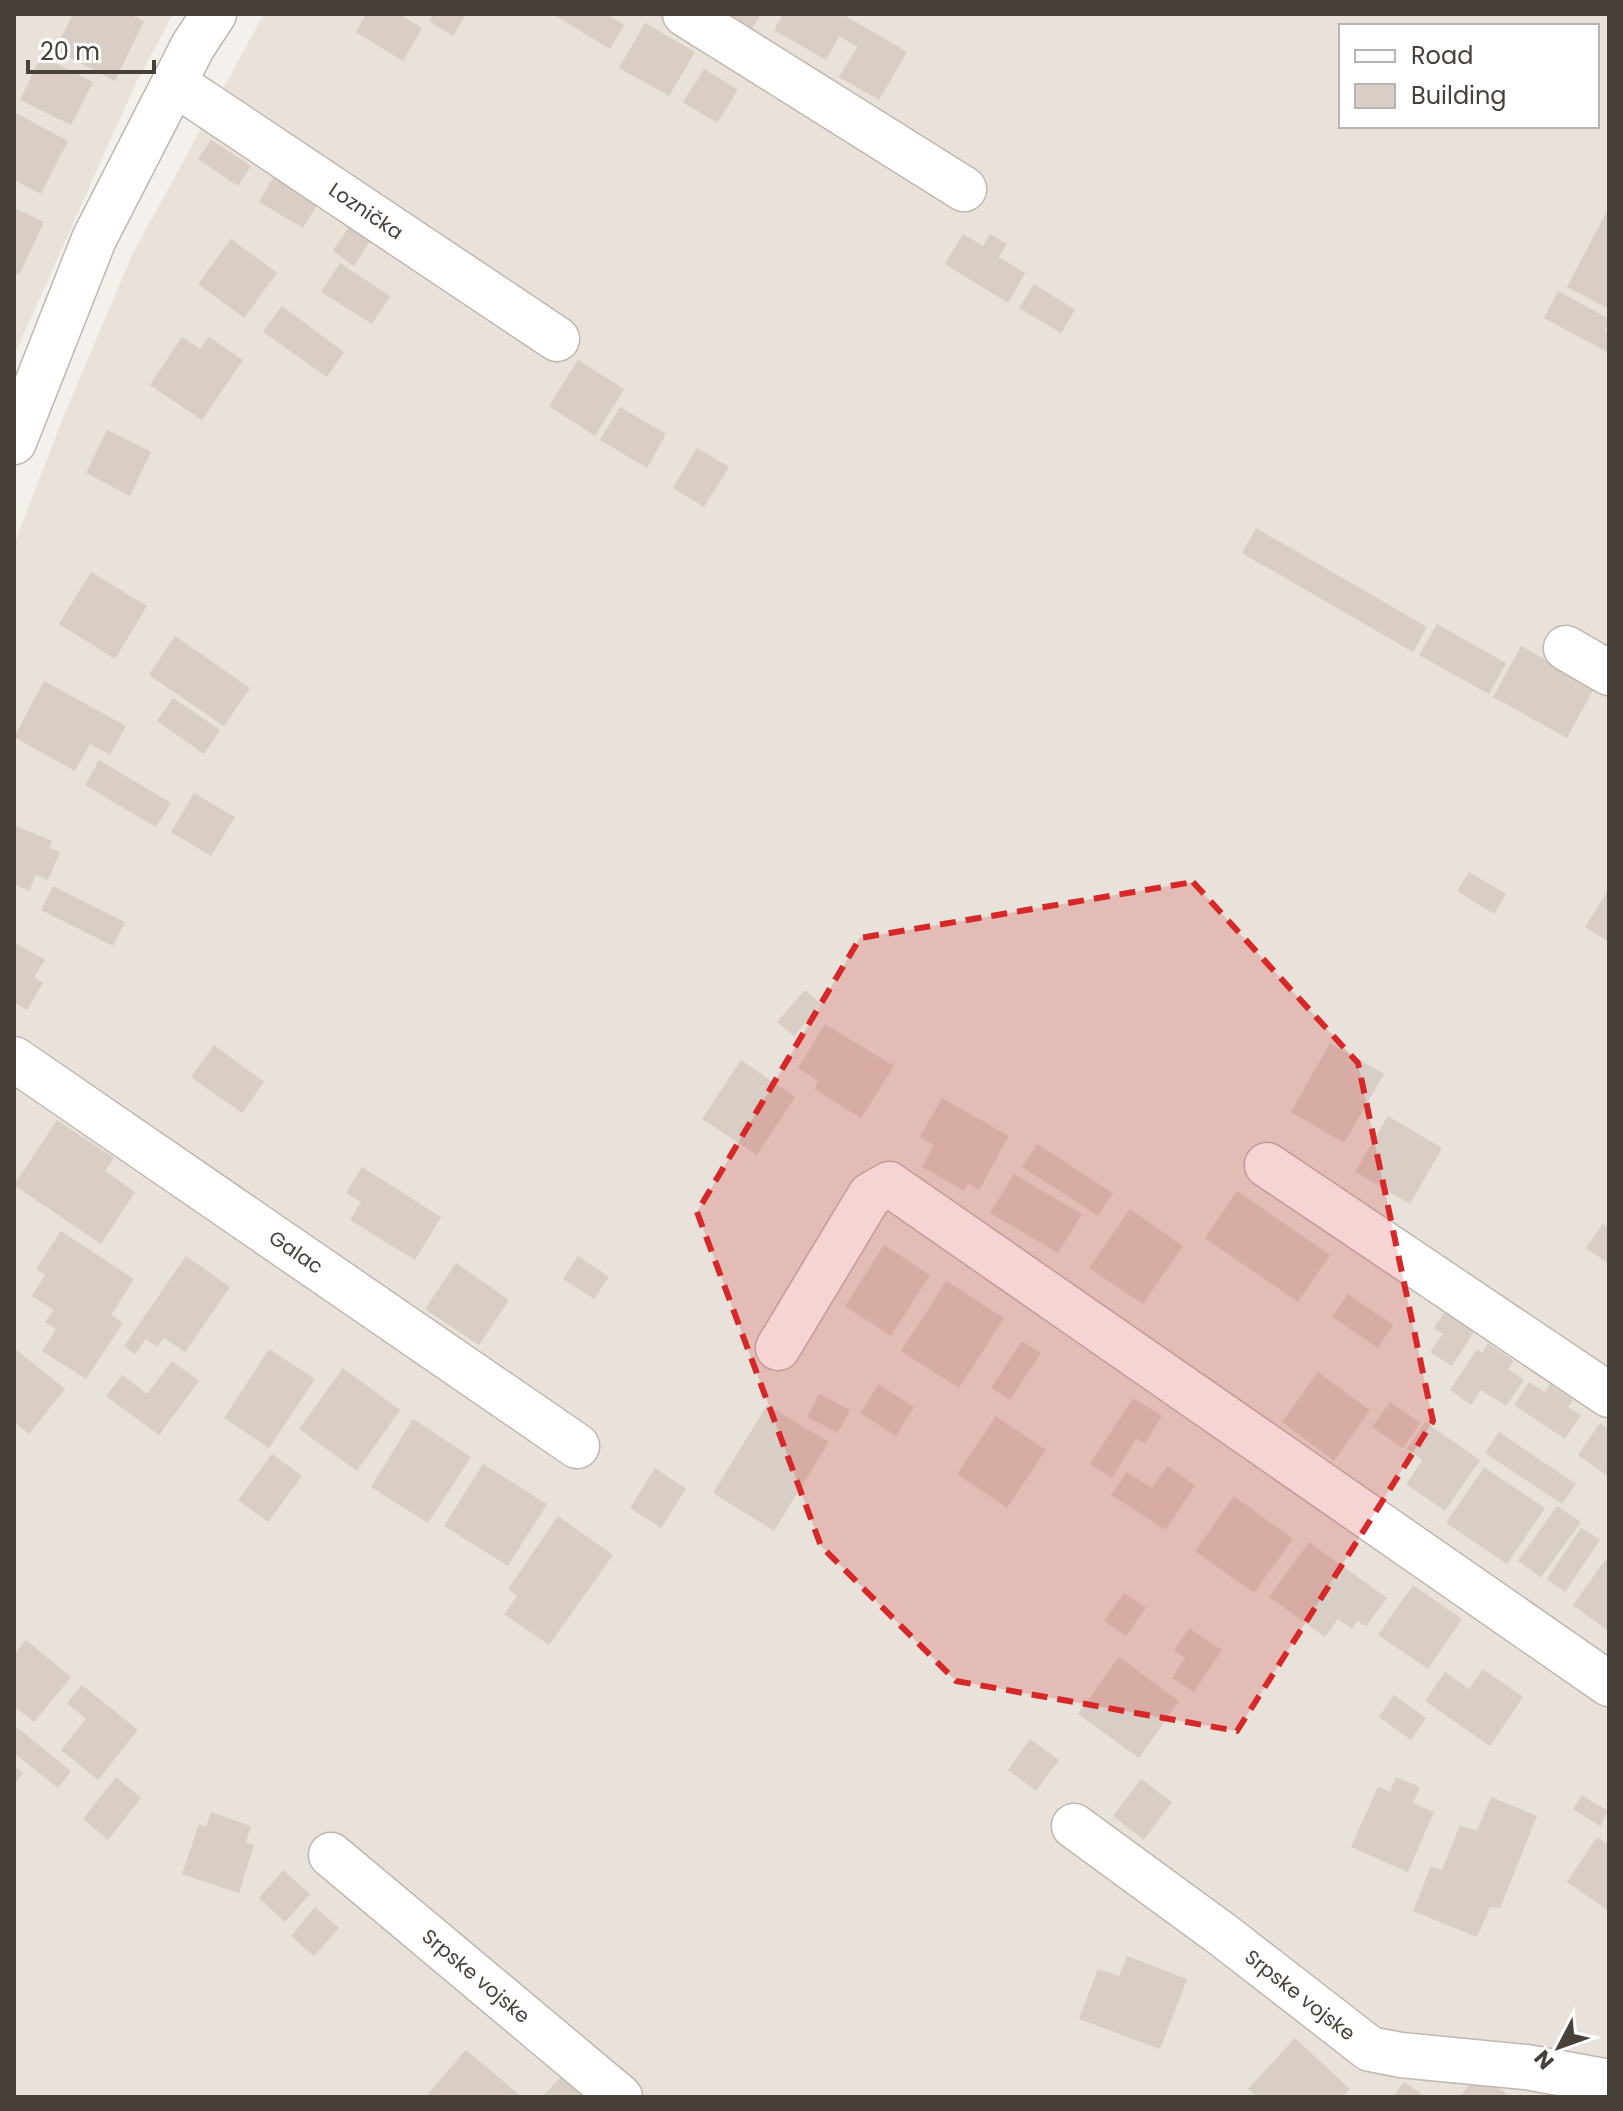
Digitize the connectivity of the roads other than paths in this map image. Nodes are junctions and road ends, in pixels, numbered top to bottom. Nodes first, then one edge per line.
1 (214, 14) edge
2 (685, 14) edge
3 (174, 83) junction
4 (964, 189) dead end
5 (557, 339) dead end
6 (14, 442) edge
7 (1566, 648) dead end
8 (1609, 673) edge
9 (14, 1059) edge
10 (1267, 1165) dead end
11 (778, 1348) dead end
12 (1609, 1395) edge
13 (577, 1446) dead end
14 (1609, 1684) edge
15 (1074, 1826) dead end
16 (331, 1855) dead end
17 (1609, 2082) edge
18 (620, 2097) edge

1 - 3 street
2 - 4 street
3 - 5 street, Loznička
3 - 6 street
7 - 8 street
9 - 13 street, Galac
10 - 12 street
11 - 14 street
15 - 17 street, Srpske vojske
16 - 18 street, Srpske vojske

